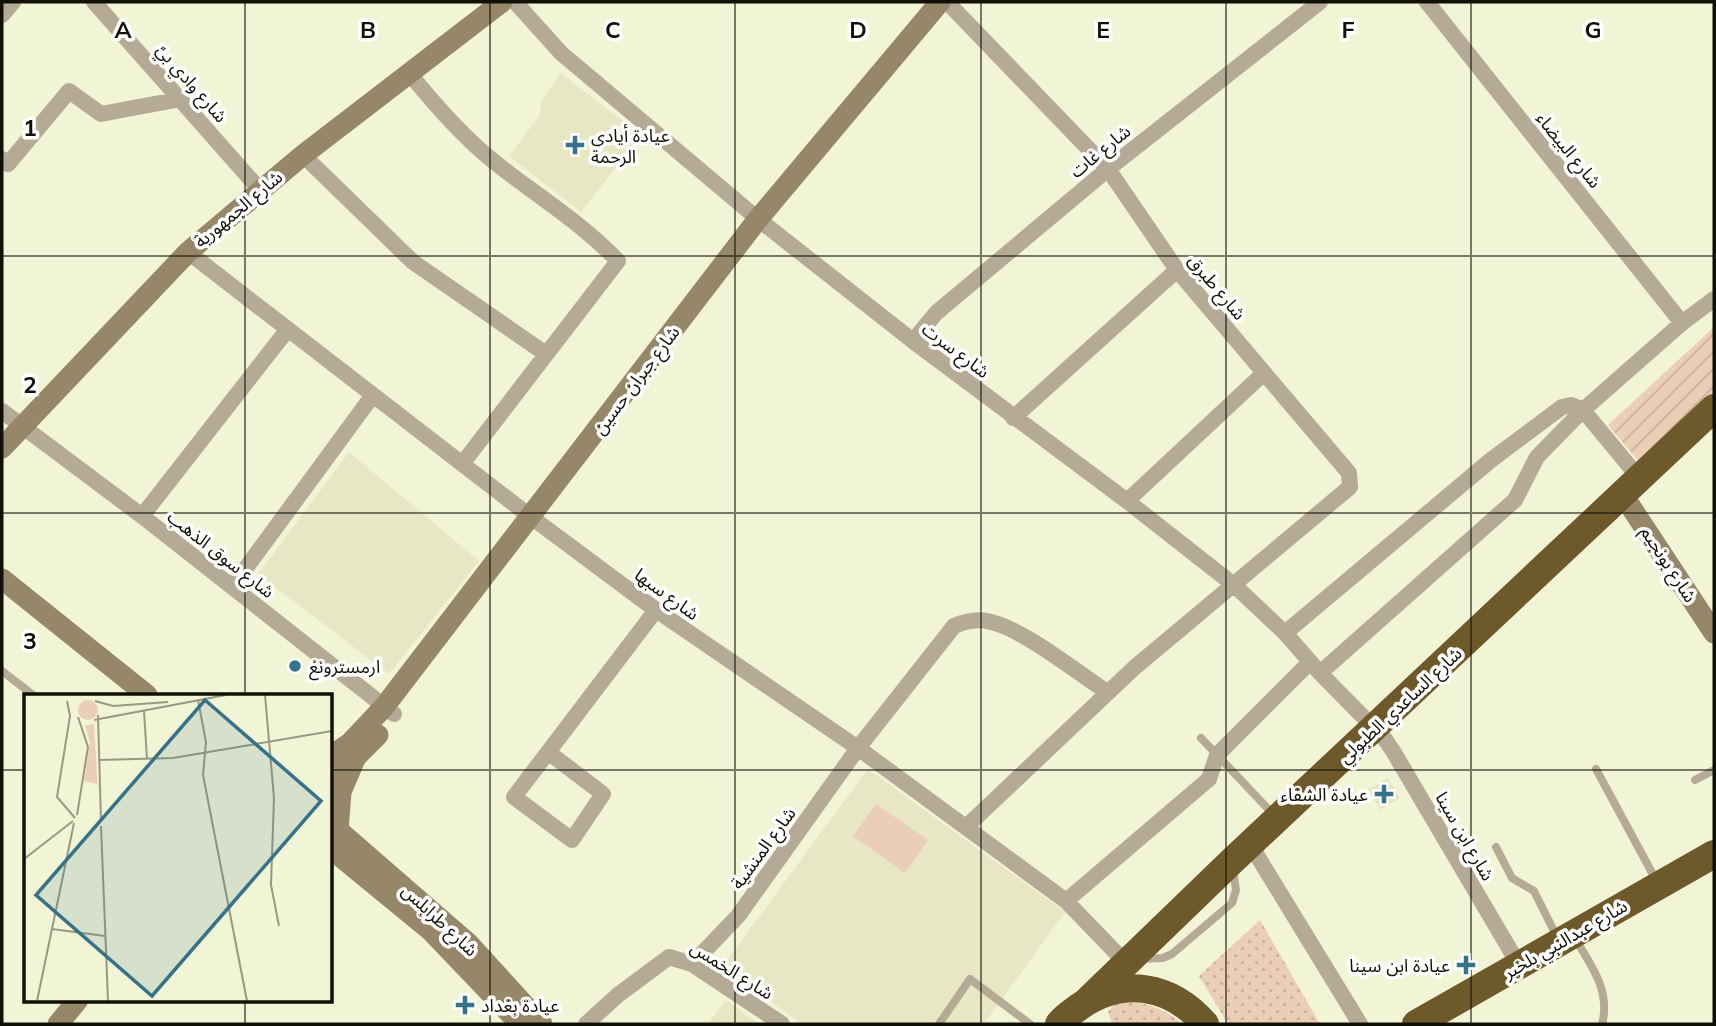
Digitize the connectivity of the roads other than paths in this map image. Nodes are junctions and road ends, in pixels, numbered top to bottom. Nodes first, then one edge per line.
1 (13, 2) edge
2 (502, 2) edge
3 (515, 2) edge
4 (940, 2) edge
5 (947, 2) edge
6 (1320, 2) edge
7 (1427, 2) edge
8 (96, 3) edge
9 (2, 15) edge
10 (410, 75) junction
11 (181, 99) junction
12 (303, 156) junction
13 (2, 159) edge
14 (1108, 169) junction
15 (260, 190) junction
16 (758, 219) junction
17 (188, 252) junction
18 (1177, 270) junction
19 (1714, 299) edge
20 (1682, 323) junction
21 (288, 329) junction
22 (913, 341) junction
23 (546, 354) junction
24 (1264, 373) junction
25 (373, 395) junction
26 (1714, 408) edge
27 (1583, 410) junction
28 (2, 411) edge
29 (1013, 418) junction
30 (22, 426) junction
31 (2, 448) edge
32 (461, 464) junction
33 (1632, 487) junction
34 (1127, 500) junction
35 (142, 516) junction
36 (531, 517) junction
37 (3, 582) edge
38 (1234, 585) junction
39 (232, 587) junction
40 (656, 610) junction
41 (1285, 633) junction
42 (1714, 633) edge
43 (1315, 668) junction
44 (2, 671) edge
45 (1107, 692) junction
46 (32, 694) edge
47 (146, 694) edge
48 (389, 710) junction
49 (1375, 728) junction
50 (1201, 738) dead end
51 (858, 748) junction
52 (548, 752) junction
53 (332, 755) edge
54 (1217, 755) junction
55 (356, 757) junction
56 (1595, 769) dead end
57 (1714, 770) edge
58 (332, 775) edge
59 (1695, 780) dead end
60 (1278, 818) junction
61 (967, 826) junction
62 (333, 835) edge
63 (1496, 847) dead end
64 (1241, 852) junction
65 (1714, 857) edge
66 (1659, 885) junction
67 (1066, 901) junction
68 (1566, 938) junction
69 (1126, 961) junction
70 (692, 964) junction
71 (1518, 965) junction
72 (76, 1002) edge
73 (1086, 1002) junction
74 (1059, 1023) edge
75 (58, 1024) edge
76 (520, 1024) edge
77 (542, 1024) edge
78 (586, 1024) edge
79 (782, 1024) edge
80 (939, 1024) edge
81 (1030, 1024) edge
82 (1205, 1024) edge
83 (1360, 1024) edge
84 (1416, 1024) edge
85 (1602, 1024) edge

1 - 9 street
2 - 10 main road, شارع الجمهورية
3 - 16 street, شارع سرت
4 - 16 main road, شارع جبران حسين
5 - 14 street, شارع طبرق
6 - 14 street, شارع غات
7 - 20 street, شارع البيضاء
8 - 11 street, شارع وادي بيً
10 - 12 main road, شارع الجمهورية
10 - 23 street
11 - 13 street
11 - 15 street, شارع وادي بيً
12 - 15 main road, شارع الجمهورية
12 - 23 street
14 - 18 street, شارع طبرق
14 - 22 street, شارع غات
15 - 17 main road, شارع الجمهورية
16 - 22 street, شارع سرت
16 - 36 main road, شارع جبران حسين
17 - 21 street, شارع سبها
17 - 30 main road, شارع الجمهورية
18 - 24 street, شارع طبرق
18 - 29 street
19 - 20 street
20 - 27 street
21 - 25 street, شارع سبها
21 - 35 street
22 - 29 street, شارع سرت
23 - 32 street
24 - 34 street
24 - 38 street, شارع طبرق
25 - 32 street, شارع سبها
25 - 39 street
26 - 33 highway, شارع الساعدي الطبولي
27 - 33 street
27 - 41 street
27 - 43 street
28 - 30 street, شارع سوق الذهب
29 - 34 street, شارع سرت
30 - 31 main road, شارع الجمهورية
30 - 35 street, شارع سوق الذهب
32 - 36 street, شارع سبها
33 - 42 main road, شارع بونجيم
33 - 49 highway, شارع الساعدي الطبولي
34 - 38 street, شارع سرت
35 - 39 street, شارع سوق الذهب
36 - 40 street, شارع سبها
36 - 48 main road, شارع جبران حسين
37 - 47 main road
38 - 41 street, شارع سرت
38 - 45 street
39 - 48 street, شارع سوق الذهب
40 - 51 street, شارع سبها
40 - 52 street
41 - 43 street, شارع سرت
43 - 49 street, شارع سرت
43 - 54 street
44 - 46 lane
45 - 51 street, شارع المنشية
45 - 61 street
48 - 53 main road
48 - 55 main road
49 - 60 highway, شارع الساعدي الطبولي
49 - 71 street, شارع ابن سينا
50 - 54 lane
51 - 61 street, شارع سبها
51 - 70 street, شارع المنشية
52 - 52 street
54 - 60 lane
54 - 67 street
55 - 58 main road
55 - 62 main road
56 - 66 lane
57 - 59 lane
60 - 64 highway, شارع الساعدي الطبولي
61 - 67 street, شارع سبها
62 - 76 main road, شارع طرابلس
62 - 77 main road, شارع طرابلس
63 - 68 lane
64 - 69 highway, شارع الساعدي الطبولي
64 - 83 street
65 - 66 highway, شارع عبدالنبي بلخير
66 - 68 highway, شارع عبدالنبي بلخير
67 - 69 street, شارع سبها
68 - 71 highway, شارع عبدالنبي بلخير
68 - 85 lane
69 - 73 highway, شارع الساعدي الطبولي
70 - 78 street, شارع الخمس
70 - 79 street, شارع الخمس
71 - 84 highway, شارع عبدالنبي بلخير
72 - 75 main road
73 - 74 highway
73 - 82 highway
80 - 81 lane

